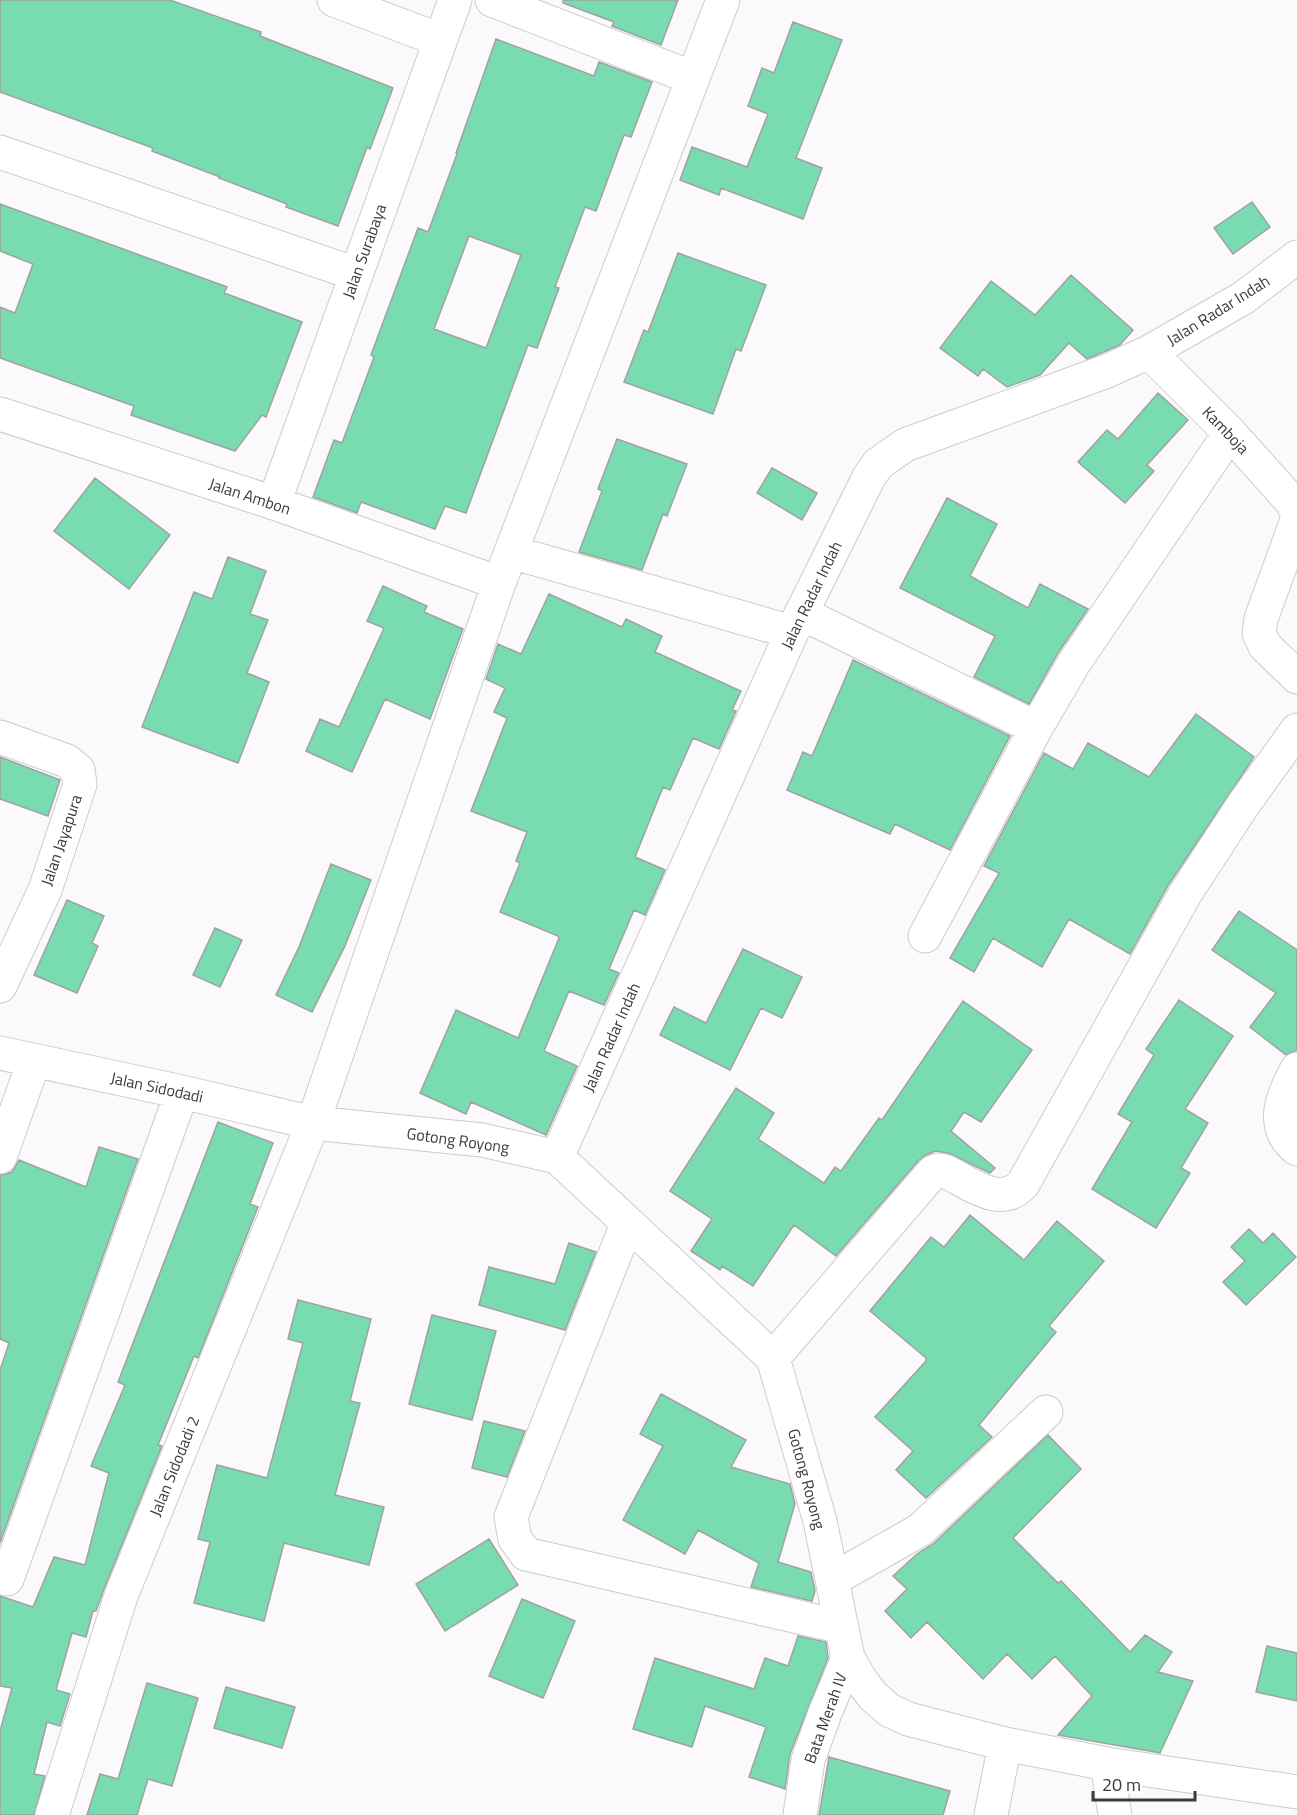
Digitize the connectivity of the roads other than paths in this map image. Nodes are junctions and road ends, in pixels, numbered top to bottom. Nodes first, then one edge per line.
1 (334, 0) edge
2 (455, 0) edge
3 (492, 0) edge
4 (723, 0) edge
5 (440, 40) junction
6 (693, 78) junction
7 (0, 152) edge
8 (1297, 257) edge
9 (356, 274) junction
10 (1149, 352) junction
11 (0, 414) edge
12 (1230, 433) junction
13 (274, 503) junction
14 (1297, 513) edge
15 (1297, 520) edge
16 (512, 552) junction
17 (499, 583) junction
18 (796, 622) junction
19 (1297, 677) edge
20 (1036, 728) junction
21 (1297, 730) edge
22 (0, 737) edge
23 (925, 936) dead end
24 (0, 987) edge
25 (0, 1053) edge
26 (34, 1061) junction
27 (1297, 1070) edge
28 (182, 1092) junction
29 (313, 1123) junction
30 (1297, 1149) edge
31 (0, 1157) edge
32 (557, 1157) junction
33 (627, 1224) junction
34 (773, 1358) junction
35 (1046, 1412) dead end
36 (7, 1579) dead end
37 (832, 1580) junction
38 (845, 1642) junction
39 (1005, 1744) junction
40 (1107, 1764) junction
41 (1297, 1792) edge
42 (52, 1815) edge
43 (800, 1815) edge
44 (991, 1815) edge
45 (1115, 1815) edge

1 - 5 street
2 - 5 street, Jalan Surabaya
3 - 6 street
4 - 6 street, Jalan Sidodadi 2
5 - 9 street, Jalan Surabaya
6 - 16 street, Jalan Sidodadi 2
7 - 9 street
8 - 10 street, Jalan Radar Indah
9 - 13 street, Jalan Surabaya
10 - 12 street, Kamboja
10 - 18 street, Jalan Radar Indah
11 - 13 street, Jalan Ambon
12 - 14 street, Kamboja
12 - 20 street
13 - 17 street, Jalan Ambon
15 - 19 street
16 - 17 street, Jalan Sidodadi 2
16 - 18 street
17 - 29 street, Jalan Sidodadi 2
18 - 20 street
18 - 32 street, Jalan Radar Indah
20 - 23 street
21 - 34 street
22 - 24 street, Jalan Jayapura
25 - 26 street, Jalan Sidodadi
26 - 28 street, Jalan Sidodadi
26 - 31 street
27 - 30 street
28 - 29 street, Jalan Sidodadi
28 - 36 street
29 - 32 street, Gotong Royong
29 - 42 street, Jalan Sidodadi 2
32 - 33 street
33 - 34 street
33 - 38 street
34 - 37 street, Gotong Royong
35 - 37 street
37 - 38 street, Gotong Royong
38 - 39 street, Gotong Royong
38 - 43 street, Bata Merah IV
39 - 40 street, Gotong Royong
39 - 44 street
40 - 41 street, Gotong Royong
40 - 45 street

